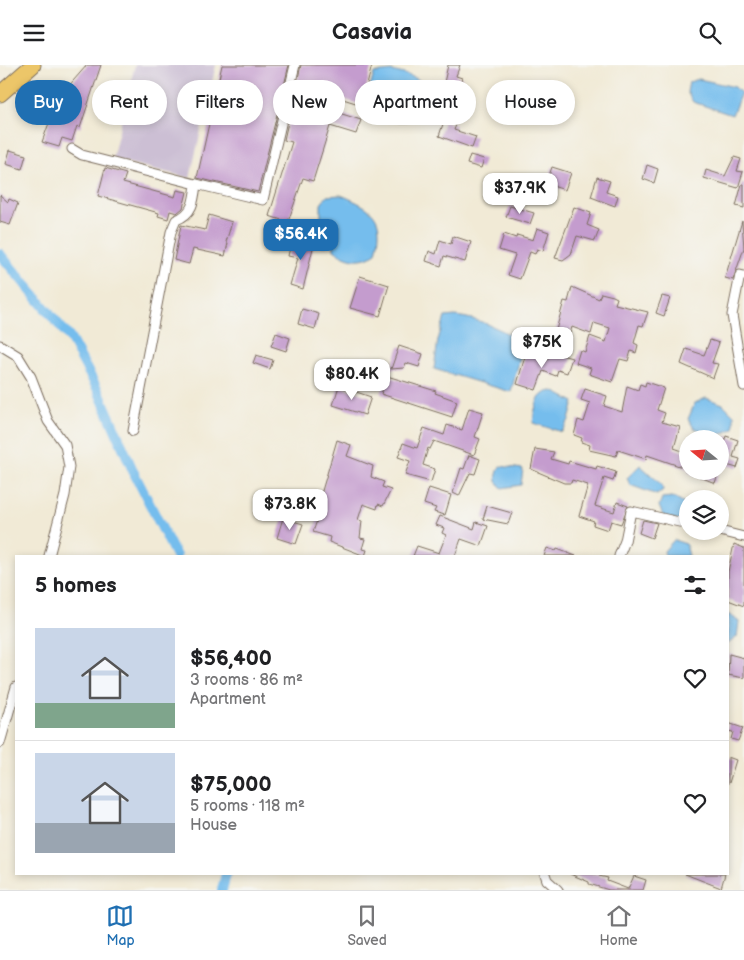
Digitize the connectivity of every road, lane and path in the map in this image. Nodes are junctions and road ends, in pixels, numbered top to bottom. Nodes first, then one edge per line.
1 (33, 65) edge
2 (295, 65) edge
3 (0, 94) edge
4 (72, 149) dead end
5 (196, 184) junction
6 (744, 276) edge
7 (0, 345) edge
8 (744, 387) edge
9 (133, 431) dead end
10 (679, 522) edge
11 (729, 533) edge
12 (744, 537) edge
13 (49, 555) edge
14 (619, 555) edge
15 (15, 690) edge
16 (0, 743) edge
17 (546, 875) edge
18 (558, 890) edge

1 - 3 highway
2 - 5 street
4 - 5 street
5 - 9 street
6 - 8 street
7 - 13 street
10 - 14 street
11 - 12 street
15 - 16 street
17 - 18 street

